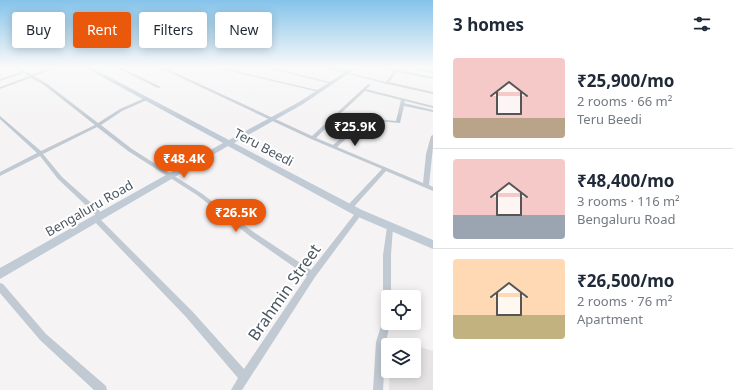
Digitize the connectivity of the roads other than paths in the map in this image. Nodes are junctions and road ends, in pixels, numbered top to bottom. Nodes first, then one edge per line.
1 (44, 85) edge
2 (120, 85) edge
3 (155, 85) edge
4 (199, 85) edge
5 (294, 85) edge
6 (328, 85) edge
7 (370, 85) dead end
8 (396, 85) edge
9 (159, 87) dead end
10 (364, 90) junction
11 (319, 91) junction
12 (433, 93) edge
13 (146, 99) junction
14 (403, 102) junction
15 (433, 107) edge
16 (433, 111) edge
17 (338, 114) junction
18 (0, 117) edge
19 (272, 119) junction
20 (361, 121) junction
21 (98, 125) junction
22 (433, 136) edge
23 (313, 138) junction
24 (228, 144) junction
25 (334, 147) junction
26 (40, 153) junction
27 (431, 155) edge
28 (385, 169) junction
29 (0, 174) edge
30 (171, 175) junction
31 (426, 186) junction
32 (433, 189) edge
33 (349, 208) junction
34 (359, 213) junction
35 (98, 218) junction
36 (390, 227) junction
37 (433, 245) edge
38 (1, 272) edge
39 (312, 274) junction
40 (0, 287) edge
41 (244, 377) junction
42 (102, 390) edge
43 (236, 390) edge
44 (378, 390) edge

1 - 21 street
2 - 13 street, Teru Beedi
3 - 9 street
4 - 19 street
5 - 11 street
6 - 11 street, Bengaluru Road
7 - 10 street
8 - 12 street
10 - 14 street
10 - 17 street
11 - 19 street, Bengaluru Road
13 - 21 street
13 - 24 street, Teru Beedi
14 - 15 street
14 - 16 street
14 - 20 street
17 - 20 street
17 - 23 street
18 - 26 street
19 - 23 street
19 - 24 street, Bengaluru Road
20 - 25 street
21 - 26 street
21 - 30 street
22 - 27 street
23 - 25 street
24 - 30 street, Bengaluru Road
24 - 33 street, Teru Beedi
25 - 28 street
26 - 29 street
26 - 35 street
27 - 31 street
28 - 31 street
28 - 33 street
30 - 35 street, Bengaluru Road
30 - 39 street
31 - 32 street
33 - 34 street, Teru Beedi
34 - 36 street, Teru Beedi
34 - 39 street, Brahmin Street
35 - 38 street, Bengaluru Road
35 - 41 street
36 - 37 street, Teru Beedi
36 - 44 street
39 - 41 street, Brahmin Street
40 - 42 street
41 - 43 street, Brahmin Street

